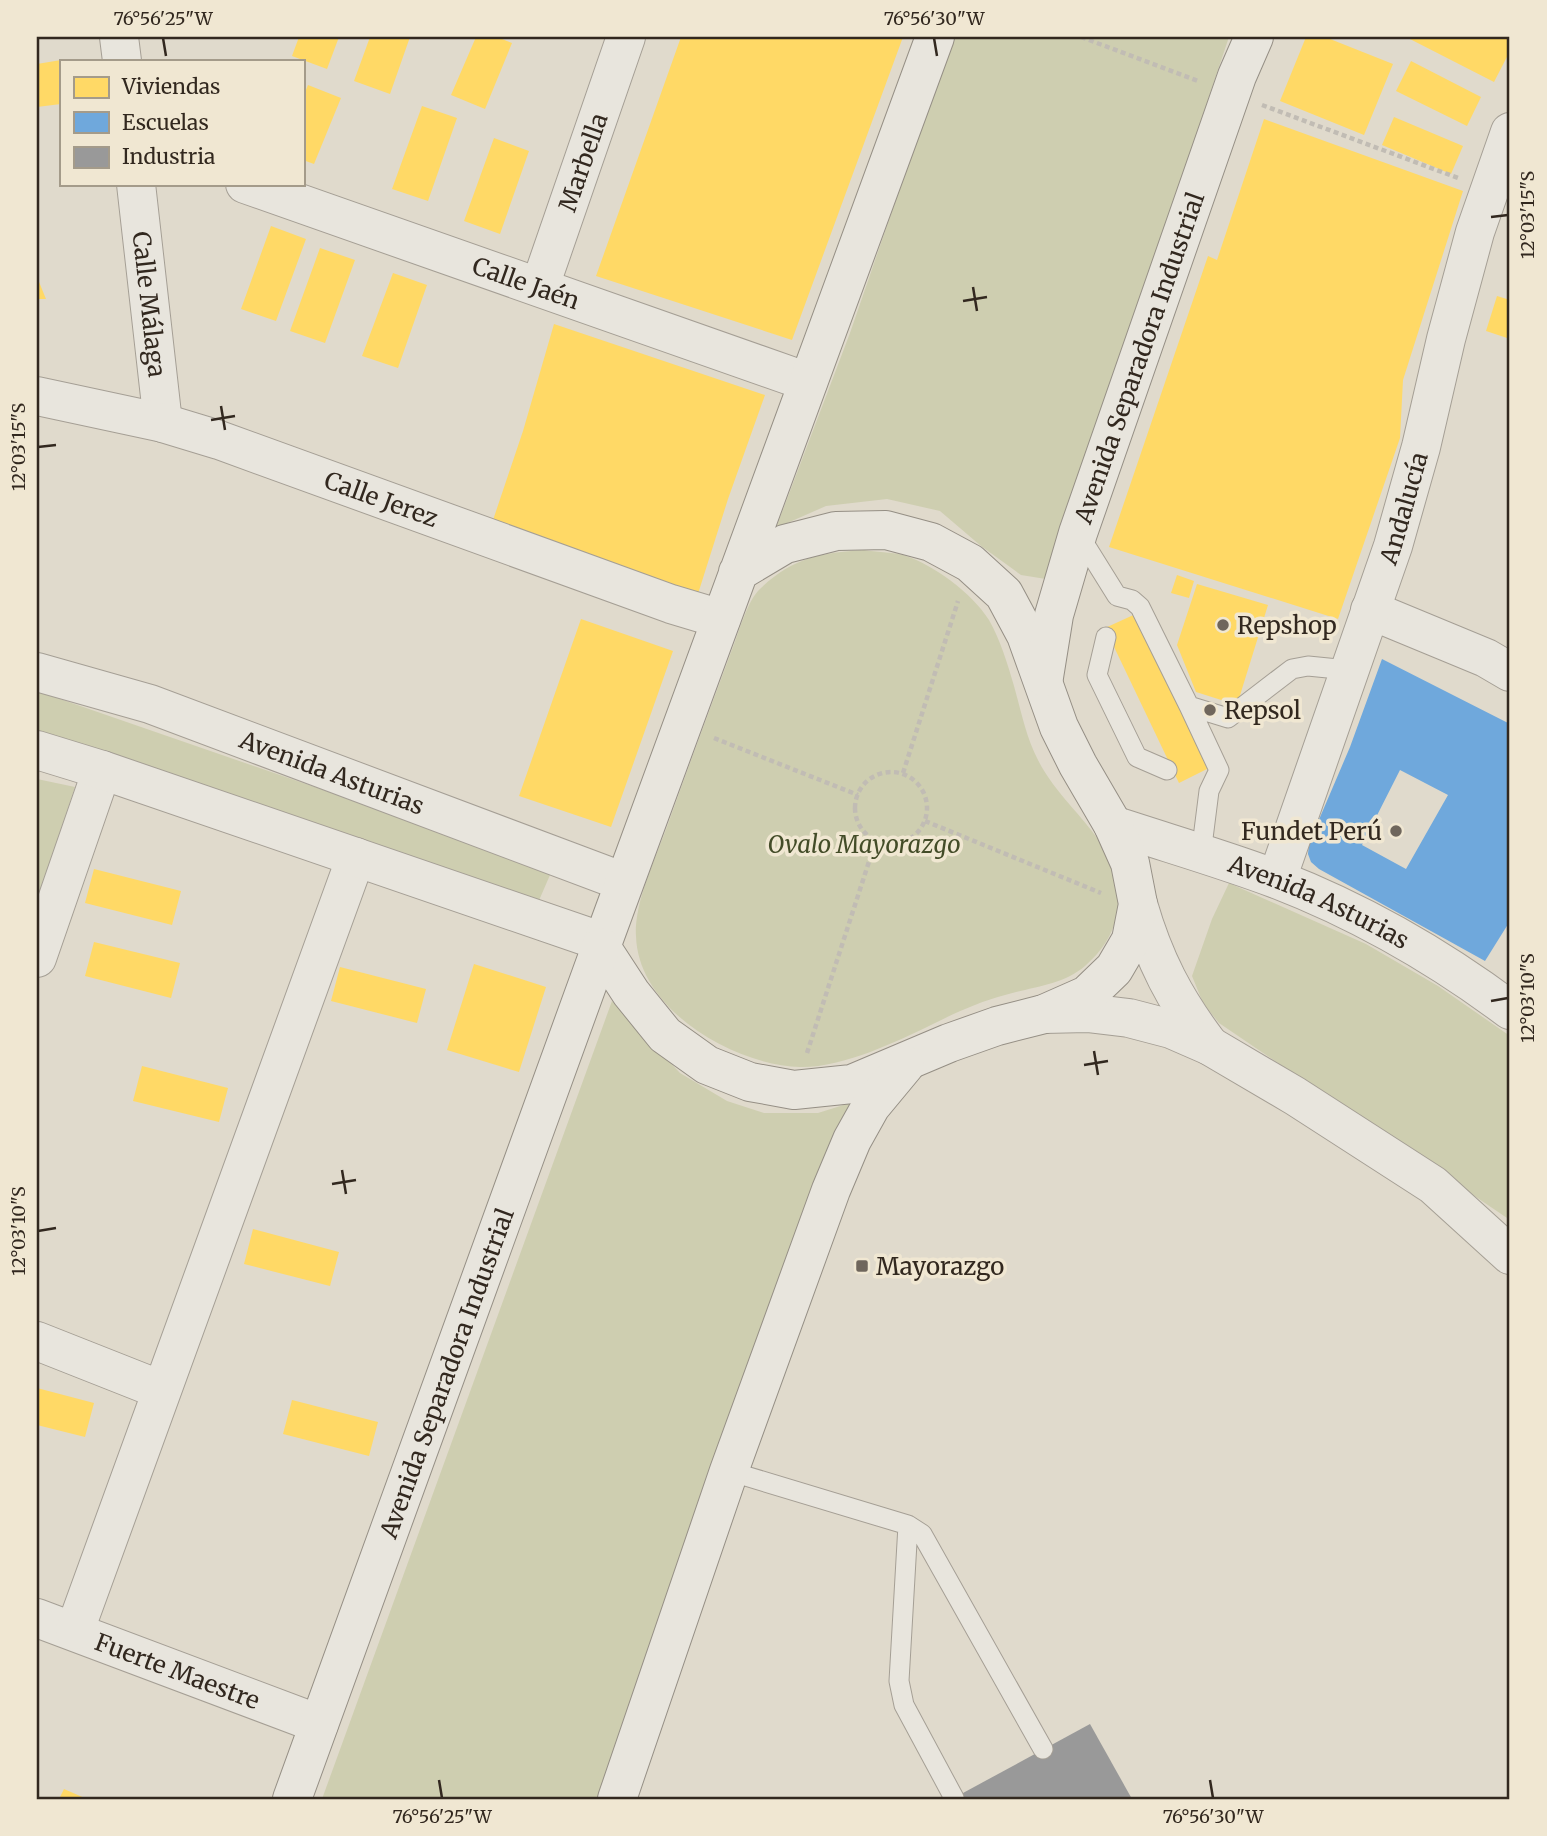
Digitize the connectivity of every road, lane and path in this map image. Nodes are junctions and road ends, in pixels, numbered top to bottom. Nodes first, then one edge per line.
1 (119, 37) edge
2 (935, 37) edge
3 (1082, 37) edge
4 (1255, 37) edge
5 (621, 38) edge
6 (122, 60) edge
7 (1231, 94) junction
8 (1510, 132) edge
9 (136, 186) edge
10 (251, 186) edge
11 (1490, 190) junction
12 (540, 286) junction
13 (808, 382) junction
14 (37, 396) edge
15 (163, 423) junction
16 (1077, 533) junction
17 (738, 572) junction
18 (961, 590) dead end
19 (1370, 610) junction
20 (721, 620) junction
21 (1106, 637) dead end
22 (1348, 670) junction
23 (37, 672) edge
24 (1510, 672) edge
25 (1043, 683) junction
26 (1189, 706) junction
27 (713, 737) dead end
28 (37, 750) edge
29 (102, 770) junction
30 (1167, 770) dead end
31 (903, 773) junction
32 (858, 795) junction
33 (925, 821) junction
34 (1113, 825) junction
35 (876, 840) junction
36 (1200, 854) junction
37 (356, 857) junction
38 (1277, 879) junction
39 (624, 882) junction
40 (1138, 904) junction
41 (602, 945) junction
42 (37, 958) edge
43 (1510, 1010) edge
44 (1044, 1014) junction
45 (1210, 1046) junction
46 (806, 1055) dead end
47 (907, 1063) junction
48 (1510, 1255) edge
49 (37, 1340) edge
50 (161, 1390) junction
51 (729, 1471) junction
52 (908, 1525) junction
53 (37, 1618) edge
54 (75, 1630) junction
55 (319, 1724) junction
56 (1043, 1749) dead end
57 (954, 1798) edge
58 (292, 1799) edge
59 (617, 1799) edge

1 - 6 street
2 - 13 street
3 - 7 path
4 - 7 street, Avenida Separadora Industrial
5 - 12 street, Marbella
7 - 11 path
7 - 16 street, Avenida Separadora Industrial
8 - 11 street, Andalucía
9 - 15 street, Calle Málaga
10 - 12 street, Calle Jaén
11 - 19 street, Andalucía
12 - 13 street, Calle Jaén
13 - 17 street
14 - 15 street, Calle Jerez
15 - 20 street, Calle Jerez
16 - 25 street, Avenida Separadora Industrial
16 - 26 lane
17 - 20 street, Avenida Separadora Industrial
17 - 25 street
18 - 31 path
19 - 22 street, Andalucía
19 - 24 street
20 - 39 street, Avenida Separadora Industrial
21 - 30 lane
22 - 26 lane
22 - 38 street, Andalucía
23 - 39 street, Avenida Asturias
25 - 34 street
26 - 36 lane
27 - 32 path
28 - 29 street
29 - 37 street
29 - 42 street
31 - 32 path
31 - 33 path
32 - 35 path
33 - 35 path
33 - 40 path
34 - 36 street, Avenida Asturias
34 - 40 street
35 - 46 path
36 - 38 street, Avenida Asturias
37 - 41 street
37 - 50 street
38 - 43 street, Avenida Asturias
39 - 41 street, Avenida Separadora Industrial
40 - 44 street
40 - 45 street
41 - 47 street
41 - 55 street, Avenida Separadora Industrial
44 - 45 street
44 - 47 street
45 - 48 street
47 - 51 street
49 - 50 street
50 - 54 street
51 - 52 lane
51 - 59 street
52 - 56 lane
52 - 57 lane
53 - 54 street, Fuerte Maestre
54 - 55 street, Fuerte Maestre
55 - 58 street, Avenida Separadora Industrial

